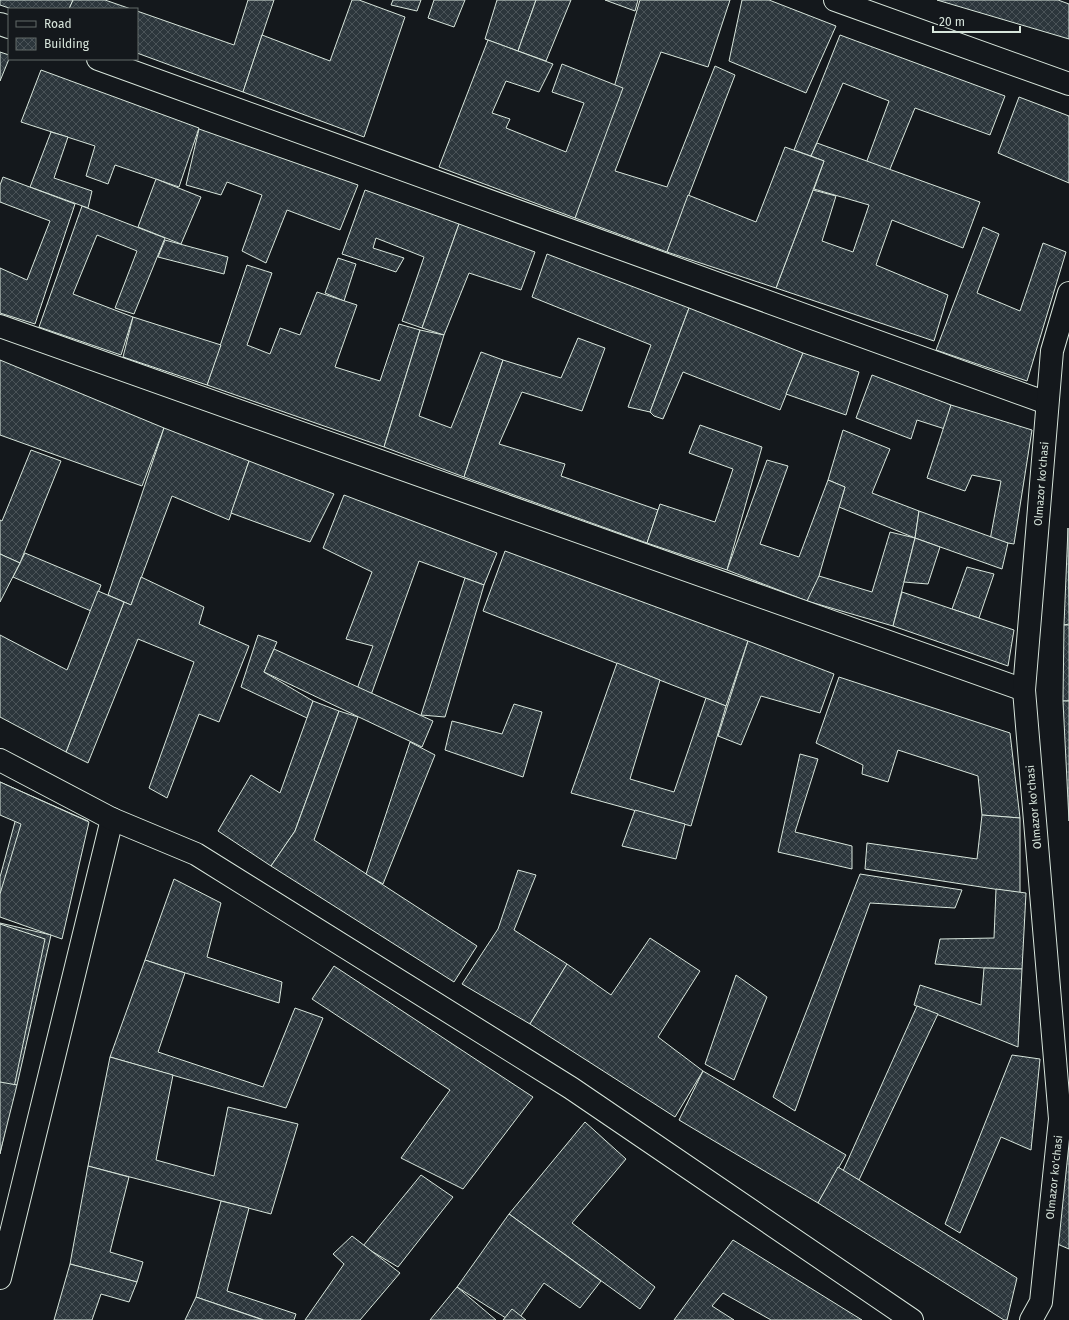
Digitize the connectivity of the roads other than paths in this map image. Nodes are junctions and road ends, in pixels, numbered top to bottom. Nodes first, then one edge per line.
1 (835, 0) edge
2 (101, 60) edge
3 (1069, 84) edge
4 (1069, 293) edge
5 (0, 326) edge
6 (1048, 403) junction
7 (1024, 690) junction
8 (0, 760) edge
9 (112, 819) junction
10 (0, 1278) edge
11 (912, 1320) edge
12 (1031, 1320) edge

1 - 3 street
2 - 6 street
4 - 6 street, Olmazor ko'chasi
5 - 7 street
6 - 7 street, Olmazor ko'chasi
7 - 12 street, Olmazor ko'chasi
8 - 9 street
9 - 10 street
9 - 11 street

